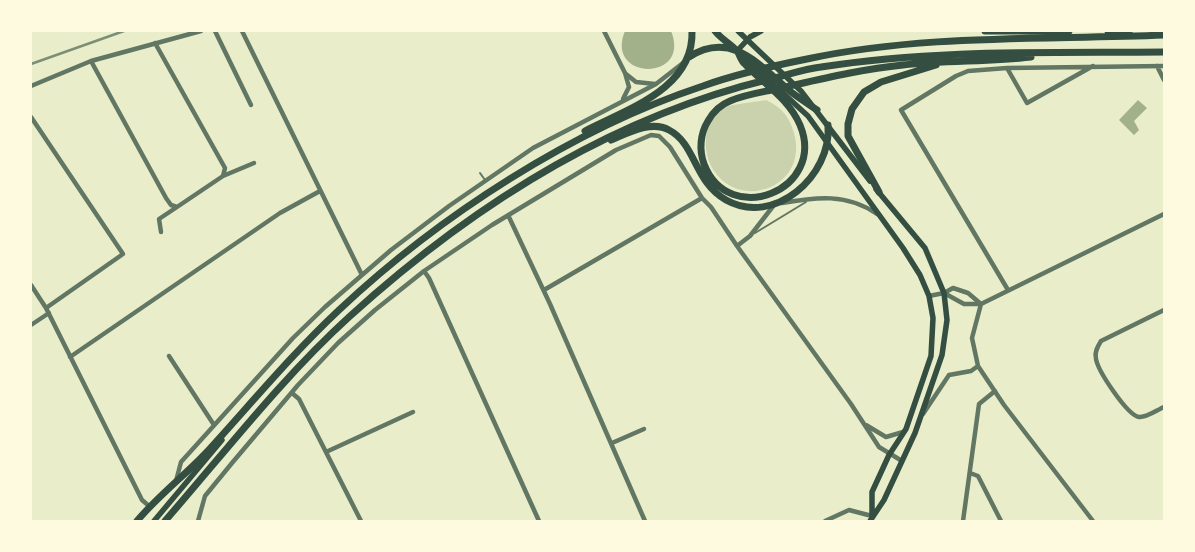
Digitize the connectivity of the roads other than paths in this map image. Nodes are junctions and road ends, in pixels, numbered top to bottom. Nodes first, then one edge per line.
1 (201, 31) edge
2 (215, 31) edge
3 (242, 31) edge
4 (604, 31) edge
5 (692, 31) edge
6 (715, 31) edge
7 (738, 31) edge
8 (761, 31) edge
9 (985, 31) edge
10 (1069, 31) edge
11 (1108, 31) edge
12 (1163, 35) edge
13 (746, 40) junction
14 (155, 43) junction
15 (737, 51) junction
16 (1164, 52) edge
17 (1054, 54) junction
18 (689, 57) junction
19 (91, 61) junction
20 (949, 61) junction
21 (1093, 66) junction
22 (1157, 66) junction
23 (1164, 66) edge
24 (1007, 68) junction
25 (625, 72) junction
26 (1164, 80) edge
27 (656, 84) junction
28 (31, 86) edge
29 (622, 100) junction
30 (251, 105) dead end
31 (817, 110) junction
32 (31, 116) edge
33 (828, 125) junction
34 (828, 142) junction
35 (254, 163) dead end
36 (558, 163) junction
37 (480, 173) dead end
38 (224, 176) junction
39 (485, 180) junction
40 (494, 189) junction
41 (320, 191) junction
42 (879, 192) junction
43 (702, 198) junction
44 (811, 198) junction
45 (776, 204) junction
46 (177, 207) junction
47 (1164, 214) edge
48 (508, 215) junction
49 (880, 217) junction
50 (161, 232) dead end
51 (750, 236) junction
52 (737, 246) junction
53 (424, 271) junction
54 (362, 275) junction
55 (31, 286) edge
56 (544, 290) junction
57 (1008, 290) junction
58 (944, 293) junction
59 (929, 296) junction
60 (981, 304) junction
61 (46, 308) junction
62 (1164, 310) edge
63 (49, 313) junction
64 (31, 325) edge
65 (70, 356) junction
66 (169, 356) dead end
67 (978, 366) junction
68 (995, 391) junction
69 (292, 393) junction
70 (248, 407) junction
71 (1164, 407) edge
72 (413, 412) dead end
73 (922, 416) junction
74 (863, 423) junction
75 (214, 425) junction
76 (644, 428) dead end
77 (904, 432) junction
78 (612, 442) junction
79 (326, 452) junction
80 (889, 456) junction
81 (902, 461) junction
82 (970, 473) junction
83 (176, 481) junction
84 (149, 506) junction
85 (871, 518) edge
86 (154, 520) edge
87 (137, 521) edge
88 (165, 521) edge
89 (198, 521) edge
90 (361, 521) edge
91 (539, 521) edge
92 (645, 521) edge
93 (825, 521) edge
94 (963, 521) edge
95 (1001, 521) edge
96 (1093, 521) edge

1 - 14 street
2 - 30 street
3 - 41 street
4 - 25 street
5 - 18 main road
6 - 15 main road
7 - 13 main road
8 - 13 main road
9 - 10 main road
11 - 12 main road
12 - 40 main road
13 - 15 main road
13 - 31 main road
14 - 19 street
14 - 38 street
15 - 18 main road
15 - 20 main road
15 - 31 main road
15 - 34 main road
16 - 17 main road
17 - 20 main road
17 - 36 main road
18 - 27 street
18 - 40 main road
19 - 28 street
19 - 46 street
20 - 42 main road
21 - 22 street
21 - 24 street
21 - 24 street
22 - 23 street
22 - 26 street
24 - 57 street
25 - 27 street
25 - 29 street
27 - 29 street
29 - 39 street
31 - 33 main road
32 - 61 street
33 - 34 main road
33 - 42 main road
34 - 45 main road
34 - 49 main road
35 - 38 street
36 - 45 main road
36 - 88 main road
37 - 39 lane
38 - 46 street
39 - 54 street
40 - 70 main road
41 - 54 street
41 - 65 street
42 - 58 main road
43 - 48 street
43 - 52 street
43 - 56 street
44 - 45 street
44 - 49 street
44 - 51 lane
45 - 51 street
46 - 50 street
47 - 57 street
48 - 53 street
48 - 56 street
49 - 59 main road
51 - 52 street
52 - 74 street
53 - 69 street
53 - 91 street
54 - 75 street
55 - 61 street
56 - 78 street
57 - 60 street
58 - 59 street
58 - 60 street
58 - 60 street
58 - 73 main road
59 - 77 main road
60 - 67 street
61 - 63 street
62 - 71 street
63 - 64 street
63 - 65 street
65 - 84 street
66 - 75 street
67 - 68 street
67 - 73 street
68 - 82 street
68 - 96 street
69 - 79 street
69 - 89 street
70 - 83 main road
70 - 86 main road
72 - 79 street
73 - 81 main road
74 - 77 street
74 - 80 street
75 - 83 street
76 - 78 street
77 - 80 main road
78 - 92 street
79 - 90 street
80 - 81 street
80 - 85 main road
81 - 85 main road
82 - 94 street
82 - 95 street
83 - 84 main road
84 - 87 main road
85 - 93 street

